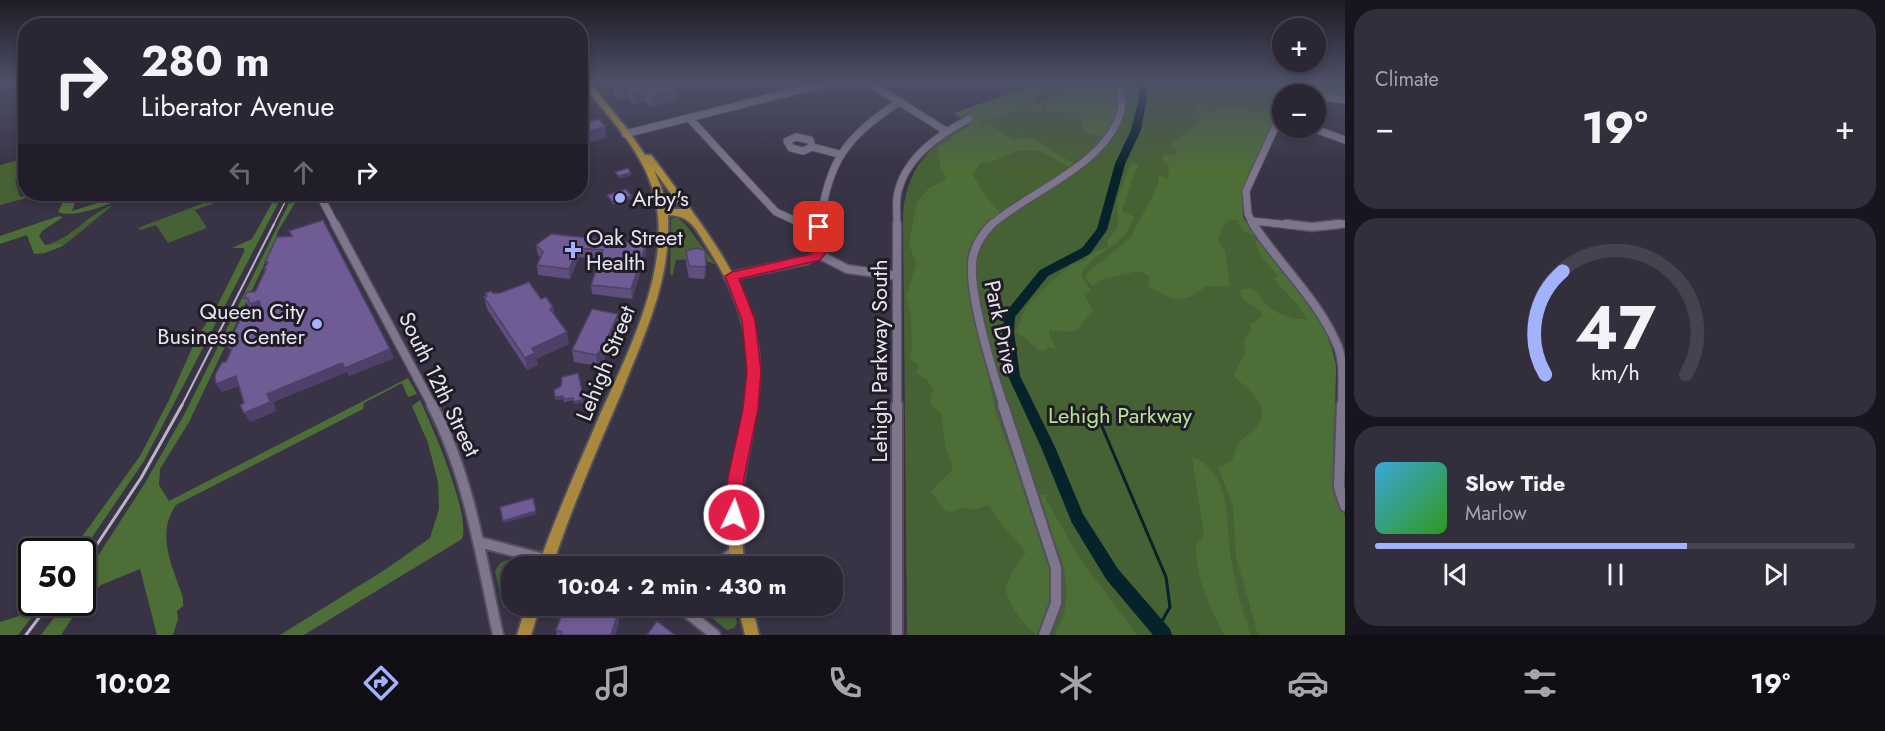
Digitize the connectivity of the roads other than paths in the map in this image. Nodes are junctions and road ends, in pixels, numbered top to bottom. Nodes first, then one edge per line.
1 (608, 112) edge
2 (714, 112) edge
3 (885, 112) edge
4 (915, 112) edge
5 (1120, 112) edge
6 (689, 118) junction
7 (969, 119) dead end
8 (946, 131) junction
9 (1326, 133) edge
10 (625, 134) junction
11 (1272, 135) edge
12 (1345, 140) edge
13 (812, 147) dead end
14 (637, 151) junction
15 (839, 154) junction
16 (323, 201) edge
17 (663, 212) junction
18 (1251, 221) junction
19 (1345, 224) edge
20 (699, 227) junction
21 (819, 227) junction
22 (818, 254) junction
23 (732, 276) junction
24 (897, 276) junction
25 (1345, 506) edge
26 (479, 542) junction
27 (735, 551) junction
28 (524, 556) edge
29 (550, 556) edge
30 (729, 556) edge
31 (736, 556) edge
32 (530, 616) edge
33 (691, 616) edge
34 (747, 616) edge
35 (498, 635) edge
36 (524, 635) edge
37 (715, 635) edge
38 (752, 635) edge
39 (897, 635) edge
40 (1044, 635) edge

1 - 10 main road, Lehigh Street
2 - 6 street
3 - 15 street
4 - 8 street
5 - 40 street, Park Drive
6 - 10 street
6 - 21 street
7 - 8 street, Lehigh Parkway South
8 - 24 street, Lehigh Parkway South
9 - 12 street
10 - 14 main road, Lehigh Street
11 - 18 street
13 - 15 street
14 - 17 main road, Lehigh Street
14 - 20 main road
15 - 21 street
16 - 26 street, South 12th Street
17 - 20 main road
17 - 29 main road, Lehigh Street
18 - 19 street
18 - 25 street
20 - 23 main road
21 - 22 street
22 - 23 street
22 - 24 street
23 - 27 main road
24 - 39 street, Lehigh Parkway South
26 - 28 street
26 - 35 street, South 12th Street
27 - 30 street
27 - 31 main road
32 - 36 main road
33 - 37 street
34 - 38 main road

